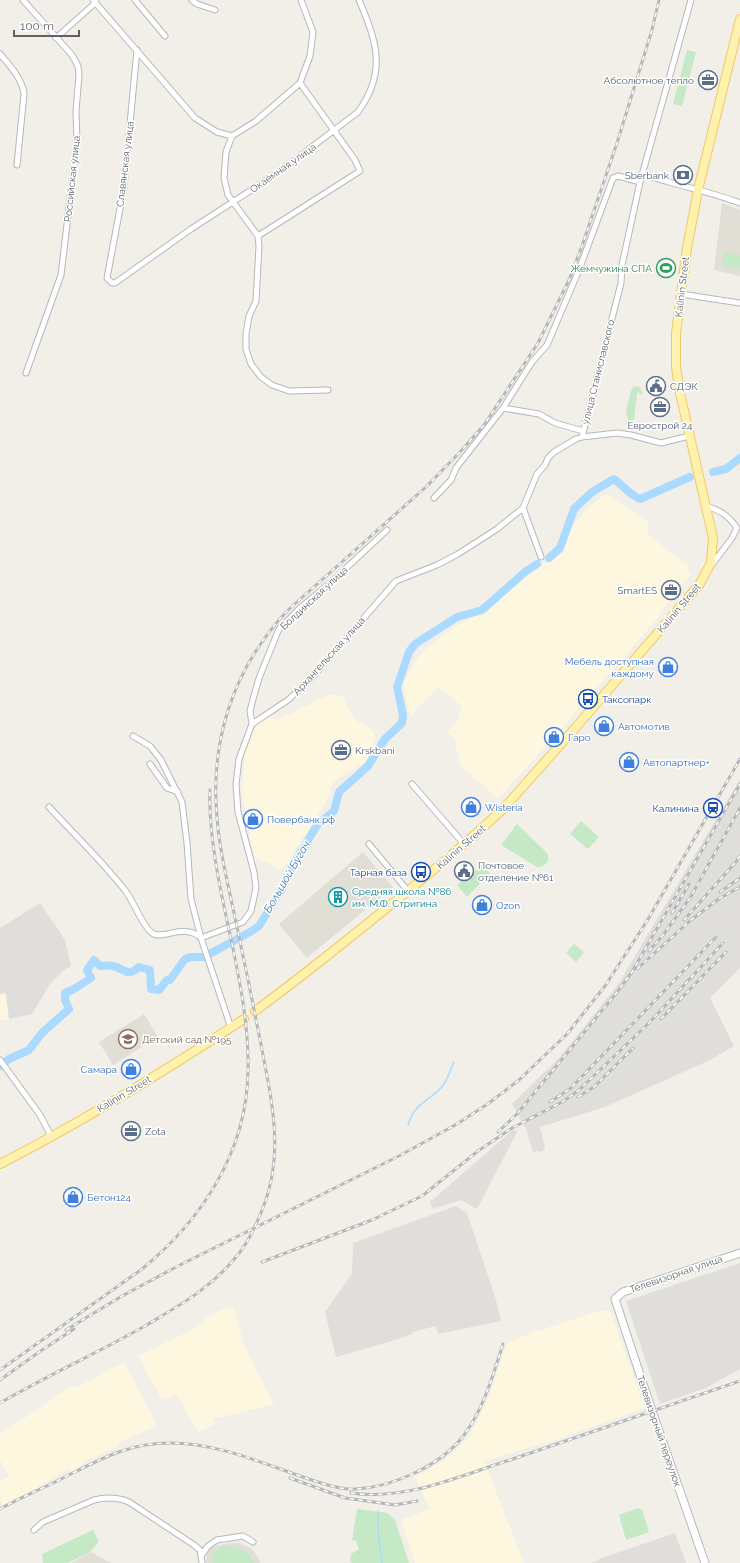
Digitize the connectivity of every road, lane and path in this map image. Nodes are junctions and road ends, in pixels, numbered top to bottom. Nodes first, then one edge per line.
1 (23, 0) edge
2 (135, 0) edge
3 (192, 0) edge
4 (301, 0) edge
5 (359, 0) edge
6 (691, 0) edge
7 (94, 1) edge
8 (215, 10) dead end
9 (740, 19) edge
10 (165, 36) dead end
11 (56, 38) junction
12 (137, 50) junction
13 (0, 54) edge
14 (300, 83) junction
15 (334, 132) junction
16 (232, 136) junction
17 (17, 166) dead end
18 (642, 174) junction
19 (640, 182) junction
20 (698, 190) junction
21 (233, 202) junction
22 (740, 203) edge
23 (258, 236) junction
24 (108, 278) joint
25 (681, 294) junction
26 (740, 302) edge
27 (26, 373) dead end
28 (328, 390) dead end
29 (503, 408) junction
30 (583, 431) junction
31 (689, 436) junction
32 (582, 437) junction
33 (434, 498) dead end
34 (706, 506) junction
35 (523, 508) junction
36 (387, 530) dead end
37 (541, 557) dead end
38 (707, 572) junction
39 (252, 724) junction
40 (133, 736) dead end
41 (150, 764) dead end
42 (412, 784) dead end
43 (178, 792) junction
44 (49, 807) dead end
45 (369, 844) dead end
46 (464, 844) junction
47 (408, 891) junction
48 (201, 938) junction
49 (231, 1028) junction
50 (0, 1060) edge
51 (52, 1136) junction
52 (0, 1164) edge
53 (740, 1253) edge
54 (615, 1299) joint
55 (34, 1530) dead end
56 (253, 1542) dead end
57 (202, 1556) junction
58 (202, 1563) edge
59 (705, 1563) edge

1 - 11 street, Российская улица
2 - 10 street
3 - 8 street
4 - 14 street
5 - 15 street, Окаёмная улица
6 - 18 street, улица Станиславского
7 - 11 street
7 - 12 street
9 - 20 main road, Kalinin Street
11 - 27 street, Российская улица
12 - 16 street
12 - 24 street, Славянская улица
13 - 17 street
14 - 15 street
14 - 16 street
15 - 21 street, Окаёмная улица
15 - 23 street
16 - 21 street
18 - 19 street, улица Станиславского
18 - 20 street
19 - 29 street
19 - 30 street, улица Станиславского
20 - 22 street
20 - 25 main road, Kalinin Street
21 - 23 street
21 - 24 street, Окаёмная улица
23 - 28 street
25 - 26 street
25 - 31 main road, Kalinin Street
29 - 30 street, улица Станиславского
29 - 33 street
30 - 32 street
31 - 32 street
31 - 34 main road, Kalinin Street
32 - 35 street
34 - 38 main road, Kalinin Street
34 - 38 street
35 - 37 street
35 - 39 street, Архангельская улица
36 - 39 street, Болдинская улица
38 - 46 main road, Kalinin Street
39 - 48 street
40 - 43 street
41 - 43 street
42 - 46 street
43 - 48 street
44 - 48 street
45 - 47 street
46 - 47 main road, Kalinin Street
47 - 49 main road, Kalinin Street
48 - 49 street
49 - 51 main road, Kalinin Street
50 - 51 street
51 - 52 main road, Kalinin Street
53 - 54 street, Телевизорная улица
54 - 59 street, Телевизорный переулок
55 - 57 street
56 - 57 street
57 - 58 street

